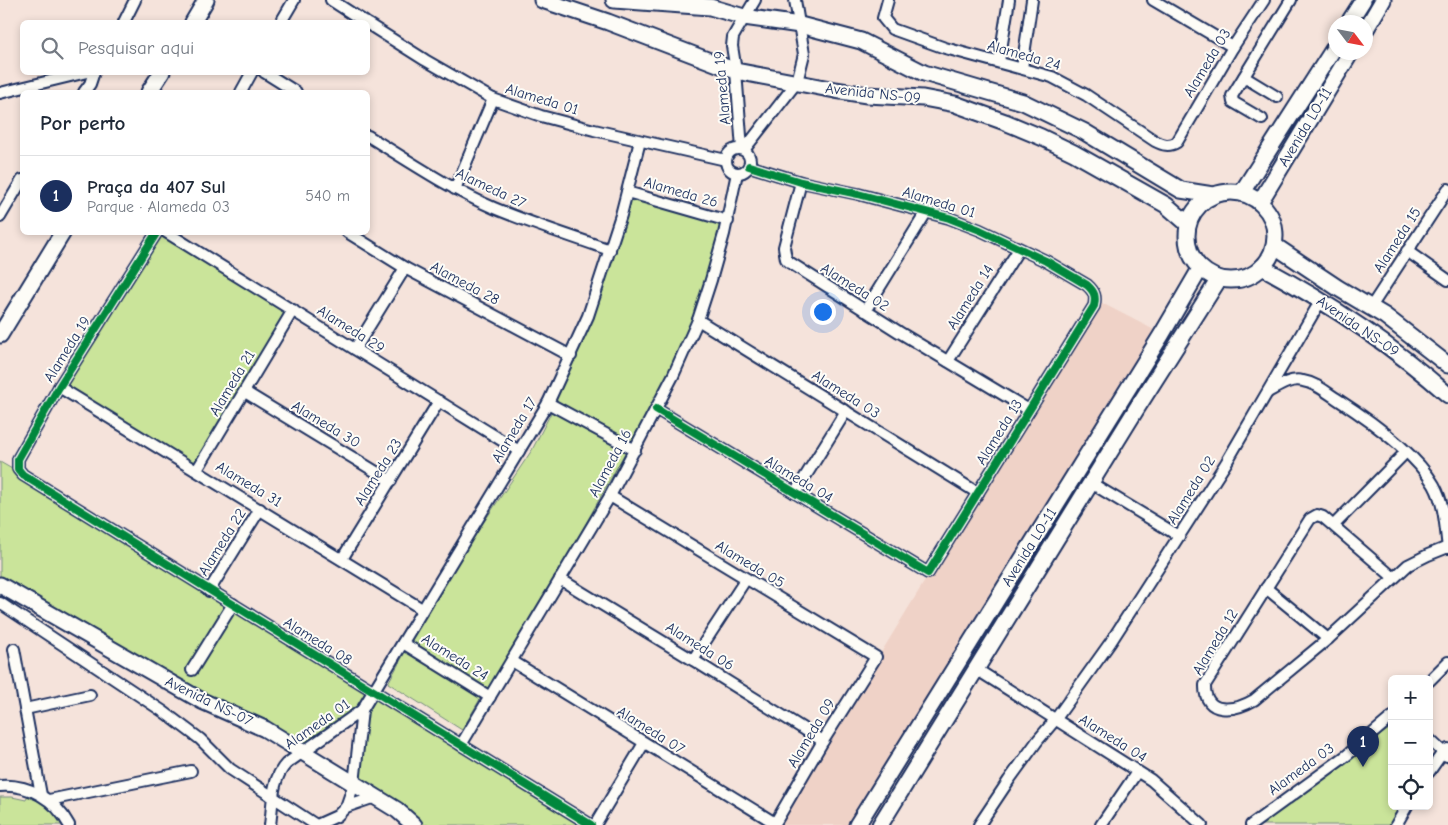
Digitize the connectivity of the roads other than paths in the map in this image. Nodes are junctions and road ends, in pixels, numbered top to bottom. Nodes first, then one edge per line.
1 (135, 0) edge
2 (206, 0) edge
3 (294, 0) edge
4 (331, 0) edge
5 (542, 0) edge
6 (614, 0) edge
7 (755, 0) edge
8 (795, 0) edge
9 (888, 0) edge
10 (1009, 0) edge
11 (1032, 0) edge
12 (1264, 0) edge
13 (1291, 0) edge
14 (1363, 0) edge
15 (1383, 0) edge
16 (1156, 1) edge
17 (1353, 15) edge
18 (744, 17) junction
19 (1373, 17) edge
20 (125, 20) edge
21 (193, 20) edge
22 (282, 20) edge
23 (361, 20) edge
24 (370, 26) edge
25 (800, 26) junction
26 (1233, 47) junction
27 (1328, 58) edge
28 (1346, 60) edge
29 (999, 62) junction
30 (1022, 68) junction
31 (736, 71) junction
32 (75, 75) edge
33 (93, 75) edge
34 (160, 75) edge
35 (250, 75) edge
36 (269, 75) edge
37 (1244, 77) junction
38 (797, 82) junction
39 (86, 90) edge
40 (150, 90) edge
41 (242, 90) edge
42 (293, 90) edge
43 (0, 93) edge
44 (1277, 97) dead end
45 (493, 100) junction
46 (1262, 119) dead end
47 (370, 137) edge
48 (640, 141) junction
49 (1177, 142) joint
50 (743, 150) junction
51 (726, 160) junction
52 (749, 166) junction
53 (737, 173) junction
54 (801, 182) junction
55 (20, 183) edge
56 (455, 189) junction
57 (1448, 189) edge
58 (627, 192) junction
59 (1242, 192) junction
60 (1213, 195) junction
61 (1260, 202) junction
62 (928, 211) junction
63 (0, 217) edge
64 (728, 220) junction
65 (1188, 224) junction
66 (61, 235) edge
67 (155, 235) edge
68 (171, 235) edge
69 (352, 235) edge
70 (1275, 246) junction
71 (1018, 249) junction
72 (610, 250) junction
73 (1407, 251) junction
74 (1262, 267) junction
75 (405, 268) junction
76 (1200, 269) junction
77 (1219, 279) junction
78 (1448, 280) edge
79 (1321, 300) junction
80 (1094, 306) joint
81 (1371, 308) junction
82 (293, 310) junction
83 (865, 310) junction
84 (698, 320) junction
85 (0, 335) edge
86 (355, 349) junction
87 (571, 356) junction
88 (948, 361) junction
89 (1448, 364) edge
90 (59, 387) junction
91 (245, 392) junction
92 (1267, 393) junction
93 (1448, 394) edge
94 (439, 401) junction
95 (548, 403) junction
96 (656, 409) junction
97 (1029, 410) junction
98 (846, 411) junction
99 (634, 450) junction
100 (520, 451) junction
101 (1406, 452) junction
102 (197, 470) junction
103 (31, 480) joint
104 (391, 481) junction
105 (1091, 483) junction
106 (795, 493) junction
107 (978, 493) junction
108 (610, 496) junction
109 (260, 509) junction
110 (1334, 525) junction
111 (1179, 536) junction
112 (1448, 548) edge
113 (342, 559) junction
114 (928, 573) joint
115 (1394, 578) junction
116 (560, 579) junction
117 (746, 579) junction
118 (0, 585) edge
119 (1266, 588) junction
120 (209, 591) junction
121 (0, 604) edge
122 (233, 604) junction
123 (422, 609) junction
124 (1328, 639) junction
125 (403, 643) junction
126 (14, 649) dead end
127 (876, 657) joint
128 (693, 660) junction
129 (512, 661) junction
130 (1448, 662) edge
131 (976, 669) junction
132 (192, 670) dead end
133 (1433, 677) edge
134 (374, 691) junction
135 (90, 695) dead end
136 (490, 697) junction
137 (25, 709) junction
138 (362, 710) junction
139 (1055, 720) junction
140 (1388, 720) edge
141 (823, 741) junction
142 (1433, 742) edge
143 (644, 743) junction
144 (461, 746) junction
145 (302, 752) junction
146 (1446, 752) edge
147 (1433, 767) edge
148 (191, 771) dead end
149 (37, 772) junction
150 (1137, 772) junction
151 (354, 784) junction
152 (0, 786) edge
153 (27, 789) junction
154 (72, 796) junction
155 (274, 797) junction
156 (375, 797) junction
157 (45, 798) junction
158 (346, 808) junction
159 (59, 810) junction
160 (1405, 810) edge
161 (774, 824) edge
162 (69, 825) edge
163 (270, 825) edge
164 (317, 825) edge
165 (414, 825) edge
166 (591, 825) edge
167 (595, 825) edge
168 (857, 825) edge
169 (880, 825) edge
170 (979, 825) edge
171 (1100, 825) edge
172 (1202, 825) edge
173 (1251, 825) edge
174 (1396, 825) edge

1 - 20 street
2 - 21 street
3 - 22 street
4 - 23 street, Alameda 01
5 - 31 street, Avenida NS-09
6 - 18 street, Avenida NS-09
7 - 18 street, Alameda 19
8 - 25 street
9 - 29 street, Alameda 24
10 - 29 street
11 - 30 street
12 - 26 street, Alameda 03
13 - 37 street
14 - 17 street
15 - 19 street
16 - 26 street
18 - 25 street, Avenida NS-09
18 - 31 street, Alameda 19
24 - 45 street, Alameda 01
25 - 38 street
25 - 60 street, Avenida NS-09
26 - 49 street, Alameda 03
27 - 59 street, Avenida LO-11
28 - 61 street, Avenida LO-11
29 - 30 street, Alameda 24
30 - 49 street, Alameda 24
31 - 38 street, Avenida NS-09
31 - 50 street, Alameda 19
32 - 43 street
33 - 39 street
34 - 40 street
35 - 41 street
36 - 42 street
37 - 44 street
37 - 46 street
38 - 50 street
38 - 65 street, Avenida NS-09
45 - 48 street, Alameda 01
45 - 56 street
47 - 56 street, Alameda 27
48 - 51 street, Alameda 01
48 - 58 street, Alameda 17
50 - 51 street
50 - 52 street
51 - 53 street
52 - 53 street
52 - 54 street, Alameda 01
53 - 64 street, Alameda 16
54 - 62 street, Alameda 01
54 - 83 street, Alameda 02
55 - 63 street
56 - 72 street, Alameda 27
57 - 73 street, Alameda 15
58 - 64 street, Alameda 26
58 - 72 street, Alameda 17
59 - 60 street
59 - 61 street
60 - 65 street
61 - 70 street
62 - 71 street, Alameda 01
62 - 83 street
64 - 84 street, Alameda 16
65 - 76 street
66 - 85 street
67 - 90 street, Alameda 19
68 - 82 street, Alameda 29
69 - 75 street, Alameda 28
70 - 74 street
70 - 81 street, Avenida NS-09
71 - 80 street, Alameda 01
71 - 88 street, Alameda 14
72 - 87 street, Alameda 17
73 - 78 street
73 - 81 street, Alameda 15
74 - 77 street
74 - 79 street, Avenida NS-09
75 - 86 street
75 - 87 street, Alameda 28
76 - 77 street
76 - 168 street, Avenida LO-11
77 - 105 street, Avenida LO-11
79 - 92 street, Alameda 02
79 - 93 street, Avenida NS-09
80 - 97 street, Alameda 13
81 - 89 street, Avenida NS-09
82 - 86 street, Alameda 29
82 - 91 street, Alameda 21
83 - 88 street, Alameda 02
84 - 96 street, Alameda 16
84 - 98 street, Alameda 03
86 - 94 street, Alameda 29
87 - 95 street, Alameda 17
88 - 97 street, Alameda 02
90 - 102 street, Alameda 31
90 - 103 street, Alameda 19
91 - 102 street, Alameda 21
91 - 104 street, Alameda 30
92 - 101 street
92 - 111 street, Alameda 02
94 - 100 street, Alameda 29
94 - 104 street, Alameda 23
95 - 99 street
95 - 100 street, Alameda 17
96 - 99 street, Alameda 16
96 - 106 street, Alameda 04
97 - 107 street, Alameda 13
98 - 106 street
98 - 107 street, Alameda 03
99 - 108 street, Alameda 16
100 - 123 street, Alameda 17
101 - 110 street
101 - 112 street
102 - 109 street, Alameda 31
103 - 120 street, Alameda 08
104 - 113 street, Alameda 23
105 - 111 street
105 - 131 street, Avenida LO-11
106 - 114 street, Alameda 04
107 - 114 street, Alameda 13
108 - 116 street, Alameda 16
108 - 117 street, Alameda 05
109 - 113 street, Alameda 31
109 - 120 street, Alameda 22
110 - 115 street, Alameda 12
110 - 119 street, Alameda 12
111 - 139 street, Alameda 02
112 - 115 street, Alameda 12
113 - 123 street, Alameda 31
115 - 124 street, Alameda 12
116 - 128 street, Alameda 06
116 - 129 street, Alameda 16
117 - 127 street, Alameda 05
117 - 128 street
118 - 145 street, Avenida NS-07
119 - 124 street
119 - 124 street, Alameda 12
120 - 122 street, Alameda 08
121 - 155 street, Avenida NS-07
122 - 132 street
122 - 134 street, Alameda 08
123 - 125 street, Alameda 17
125 - 134 street, Alameda 17
125 - 136 street, Alameda 24
126 - 137 street
127 - 141 street, Alameda 09
128 - 141 street, Alameda 06
129 - 136 street, Alameda 16
129 - 143 street, Alameda 07
130 - 133 street
131 - 139 street, Alameda 04
131 - 169 street, Avenida LO-11
134 - 138 street, Alameda 17
134 - 144 street, Alameda 08
135 - 137 street
136 - 144 street, Alameda 16
137 - 149 street
138 - 145 street, Alameda 01
138 - 151 street, Alameda 01
139 - 150 street, Alameda 04
139 - 170 street, Alameda 02
140 - 173 street, Alameda 03
141 - 161 street, Alameda 09
142 - 146 street
143 - 161 street, Alameda 07
143 - 167 street
144 - 166 street, Alameda 08
145 - 151 street, Avenida NS-07
145 - 155 street, Alameda 01
146 - 147 street
148 - 154 street
149 - 153 street
149 - 157 street
150 - 171 street
150 - 172 street, Alameda 04
151 - 156 street, Avenida NS-07
151 - 158 street, Alameda 01
152 - 153 street
153 - 157 street
154 - 157 street
154 - 159 street
155 - 163 street, Alameda 01
155 - 164 street, Avenida NS-07
156 - 158 street
156 - 165 street, Avenida NS-07
157 - 159 street
158 - 164 street
159 - 162 street
160 - 174 street

